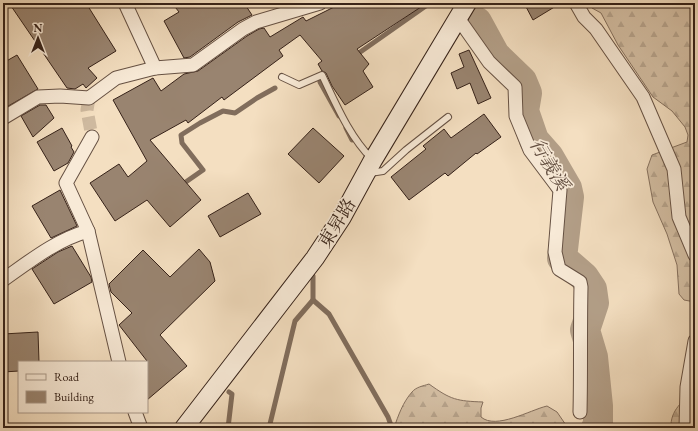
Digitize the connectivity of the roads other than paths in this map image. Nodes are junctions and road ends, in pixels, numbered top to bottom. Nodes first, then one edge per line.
1 (125, 3) edge
2 (320, 3) edge
3 (576, 3) edge
4 (462, 10) edge
5 (155, 68) junction
6 (282, 77) dead end
7 (448, 117) dead end
8 (3, 118) edge
9 (92, 137) tunnel mouth
10 (370, 167) junction
11 (88, 231) junction
12 (695, 255) edge
13 (3, 280) edge
14 (695, 341) edge
15 (119, 361) edge
16 (580, 412) dead end
17 (135, 413) edge
18 (141, 428) edge
19 (184, 428) edge
20 (686, 428) edge

1 - 5 street
2 - 5 street
3 - 12 street
4 - 10 street, 東昇路
4 - 16 street
5 - 8 street
6 - 10 lane
7 - 10 lane
9 - 11 street
10 - 19 street, 東昇路
11 - 13 street
11 - 15 street
14 - 20 street
17 - 18 street

